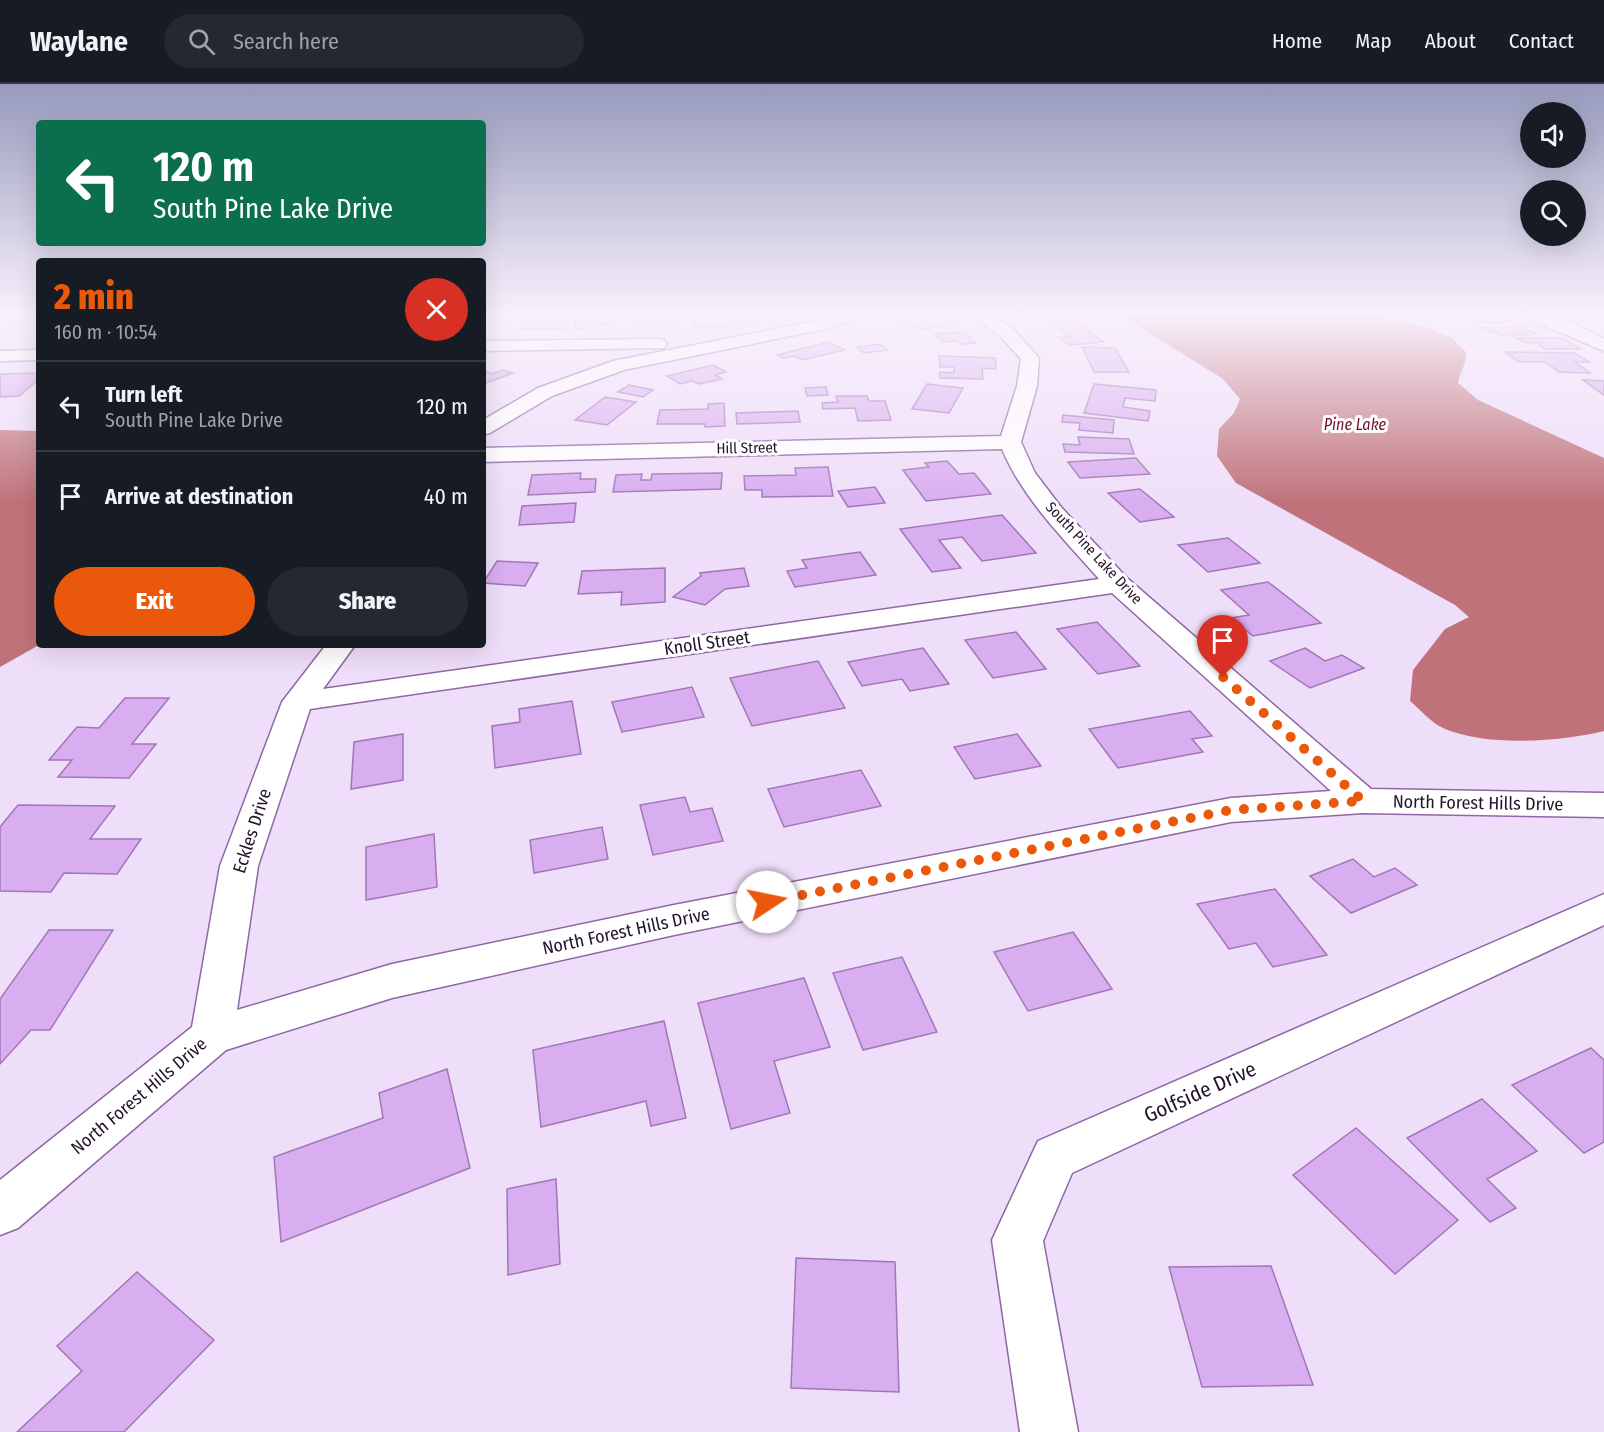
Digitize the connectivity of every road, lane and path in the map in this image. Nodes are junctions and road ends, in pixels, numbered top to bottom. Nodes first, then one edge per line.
1 (584, 378) edge
2 (1028, 378) edge
3 (486, 427) edge
4 (1010, 442) junction
5 (486, 455) edge
6 (1118, 584) junction
7 (339, 648) edge
8 (297, 702) junction
9 (1363, 801) junction
10 (1604, 805) edge
11 (1604, 908) edge
12 (212, 1036) junction
13 (0, 1211) edge
14 (1048, 1432) edge

1 - 3 street
2 - 4 street
4 - 5 street, Hill Street
4 - 6 street, South Pine Lake Drive
6 - 8 street, Knoll Street
6 - 9 street, South Pine Lake Drive
7 - 8 street, Eckles Drive
8 - 12 street, Eckles Drive
9 - 10 street, North Forest Hills Drive
9 - 12 street, North Forest Hills Drive
11 - 14 street, Golfside Drive
12 - 13 street, North Forest Hills Drive

